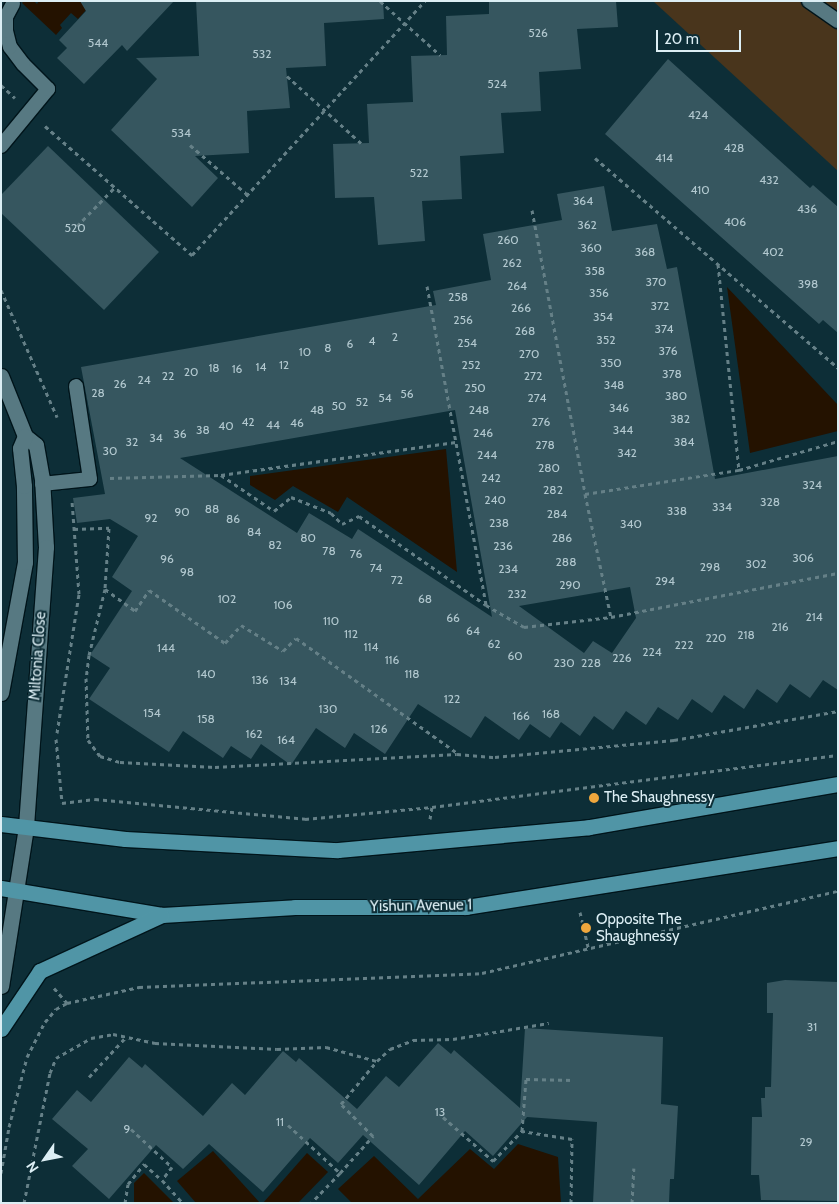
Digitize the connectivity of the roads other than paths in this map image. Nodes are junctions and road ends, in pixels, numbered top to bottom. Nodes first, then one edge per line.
1 (809, 1) edge
2 (13, 4) dead end
3 (838, 21) edge
4 (1, 146) edge
5 (1, 376) edge
6 (76, 386) dead end
7 (25, 436) junction
8 (42, 484) junction
9 (24, 486) junction
10 (1, 693) edge
11 (838, 784) edge
12 (1, 824) edge
13 (26, 828) junction
14 (838, 848) edge
15 (8, 889) edge
16 (162, 914) junction
17 (1, 986) edge
18 (1, 1029) edge

1 - 3 lane
2 - 4 lane
5 - 7 street, Miltonia Close
6 - 8 lane
7 - 8 street, Miltonia Close
7 - 9 street, Miltonia Close
8 - 9 street
8 - 13 street, Miltonia Close
9 - 10 street, Miltonia Close
11 - 13 main road
12 - 13 main road
13 - 15 street, Miltonia Close
14 - 16 main road, Yishun Avenue 1
15 - 16 main road, Yishun Avenue 1
15 - 17 street, Miltonia Close
16 - 18 main road

